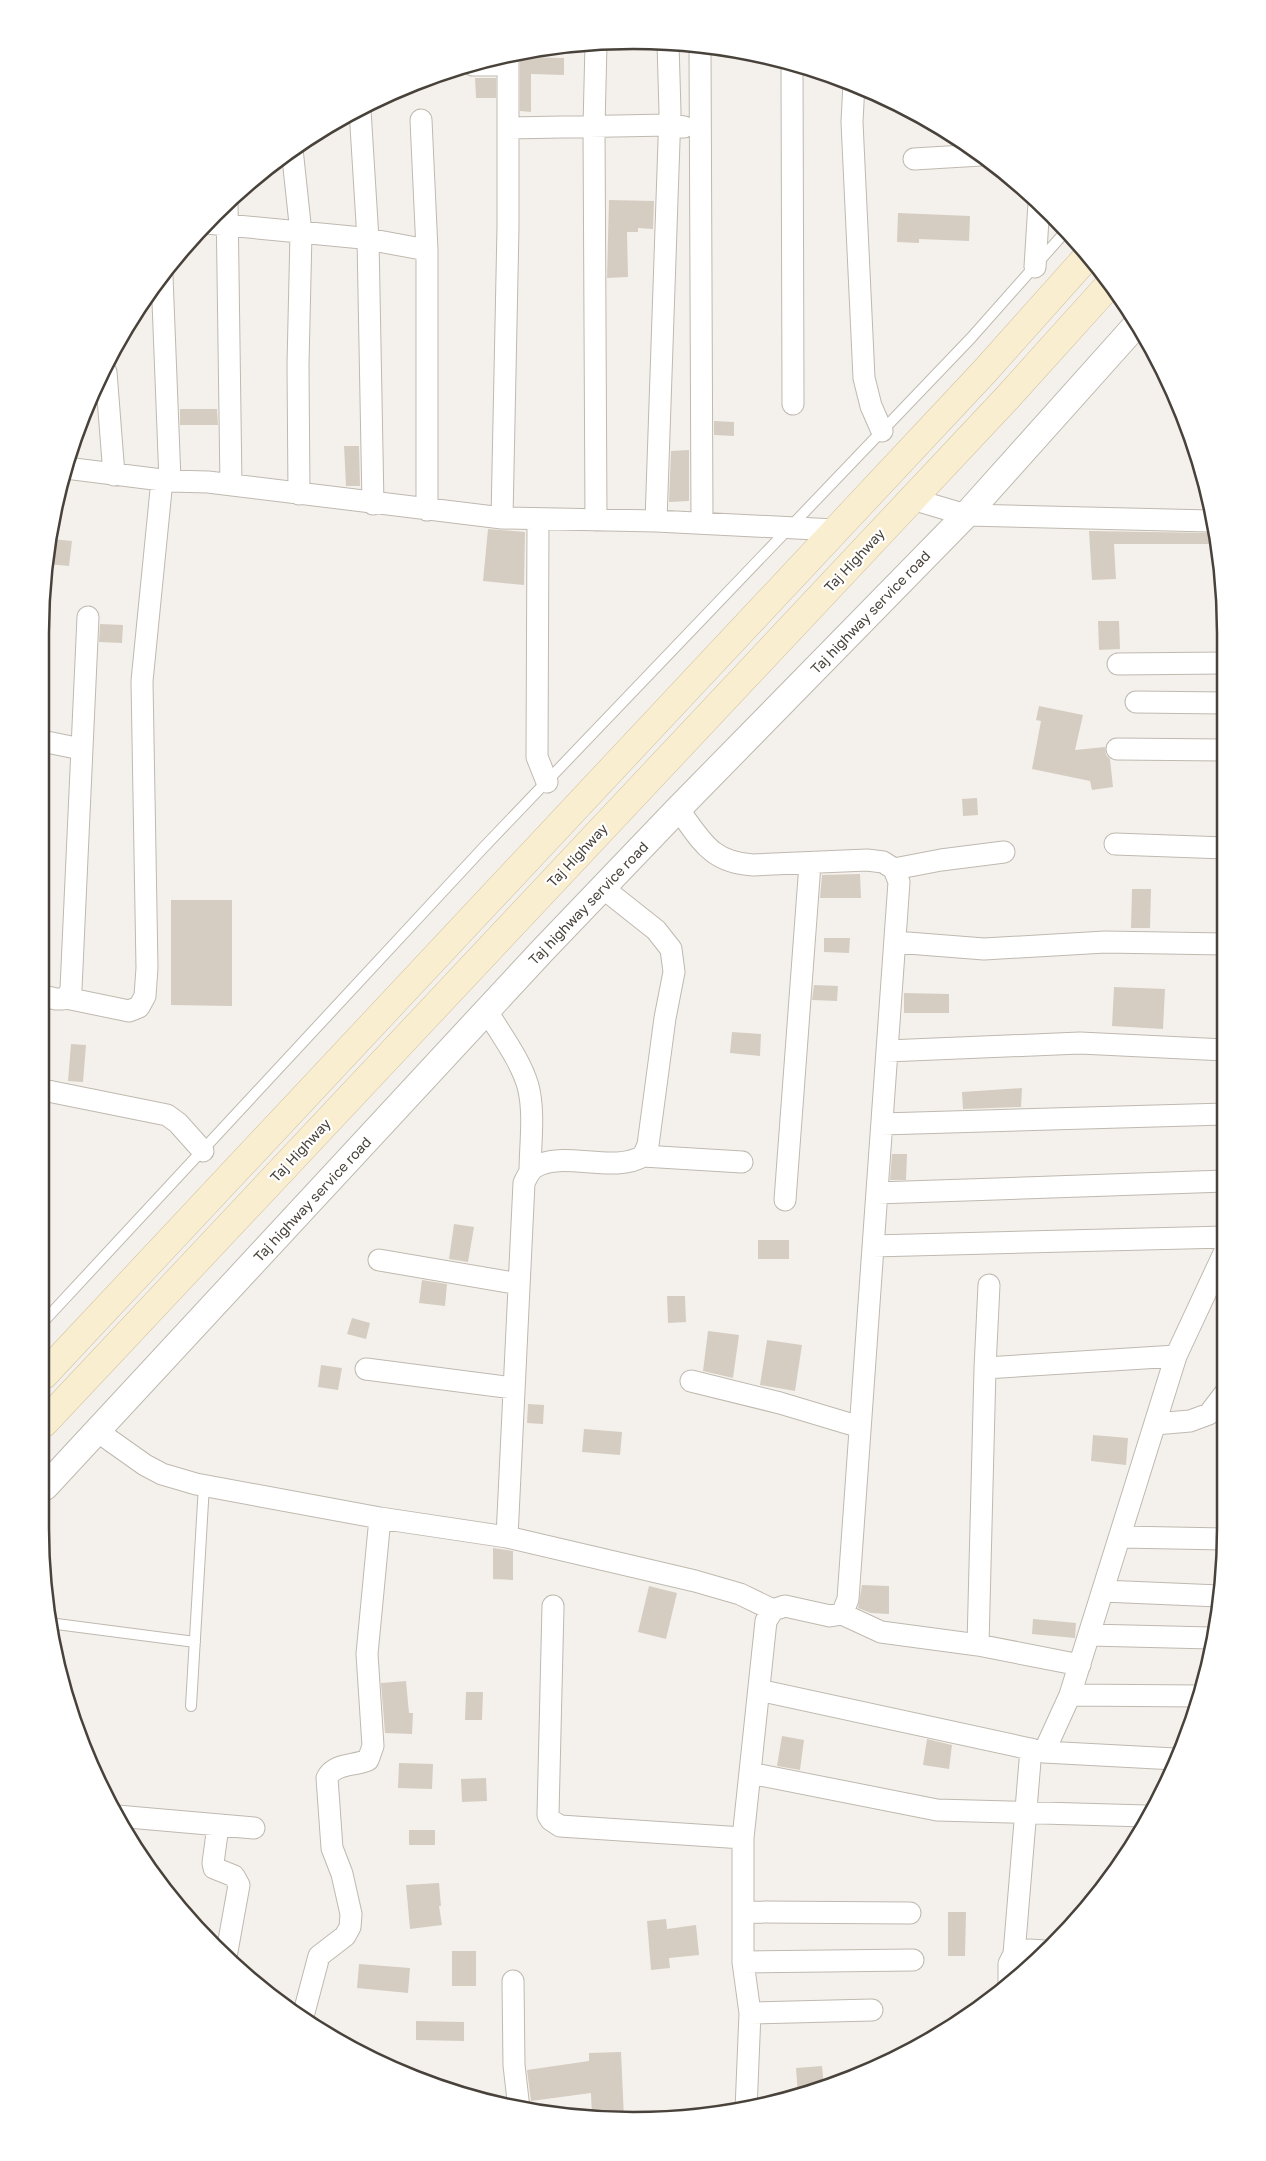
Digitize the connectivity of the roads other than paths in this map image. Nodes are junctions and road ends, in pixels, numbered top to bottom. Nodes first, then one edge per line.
1 (596, 50) edge
2 (668, 50) edge
3 (700, 53) edge
4 (508, 63) edge
5 (792, 71) edge
6 (854, 92) edge
7 (360, 117) edge
8 (421, 120) dead end
9 (669, 125) junction
10 (699, 125) junction
11 (594, 126) junction
12 (509, 128) junction
13 (970, 156) edge
14 (293, 158) edge
15 (914, 159) dead end
16 (228, 213) edge
17 (1038, 213) edge
18 (216, 224) edge
19 (229, 225) junction
20 (301, 233) junction
21 (1061, 236) edge
22 (368, 238) junction
23 (427, 250) junction
24 (1083, 261) edge
25 (1035, 267) junction
26 (162, 287) edge
27 (1105, 289) edge
28 (1132, 330) edge
29 (107, 380) edge
30 (793, 404) dead end
31 (882, 431) junction
32 (73, 469) edge
33 (114, 475) junction
34 (166, 481) junction
35 (231, 485) junction
36 (299, 494) junction
37 (912, 499) junction
38 (373, 504) junction
39 (427, 510) junction
40 (966, 515) junction
41 (502, 518) junction
42 (538, 519) junction
43 (596, 520) junction
44 (656, 521) junction
45 (1206, 521) edge
46 (702, 523) junction
47 (791, 527) junction
48 (835, 530) junction
49 (88, 617) dead end
50 (1217, 663) edge
51 (1118, 664) dead end
52 (1136, 702) dead end
53 (1217, 703) edge
54 (49, 742) edge
55 (82, 749) junction
56 (1117, 750) dead end
57 (1217, 750) edge
58 (547, 782) junction
59 (678, 809) junction
60 (1115, 844) dead end
61 (1217, 848) edge
62 (1004, 852) dead end
63 (810, 864) junction
64 (894, 869) junction
65 (603, 888) junction
66 (894, 942) junction
67 (1217, 944) edge
68 (49, 997) edge
69 (66, 998) junction
70 (487, 1011) junction
71 (1217, 1050) edge
72 (887, 1051) junction
73 (49, 1091) edge
74 (1217, 1114) edge
75 (882, 1124) junction
76 (203, 1151) junction
77 (643, 1156) junction
78 (742, 1162) dead end
79 (530, 1172) junction
80 (1217, 1181) edge
81 (877, 1193) junction
82 (786, 1200) dead end
83 (1217, 1237) edge
84 (873, 1246) junction
85 (379, 1260) dead end
86 (1217, 1268) edge
87 (518, 1284) junction
88 (989, 1285) dead end
89 (49, 1316) edge
90 (1176, 1356) junction
91 (985, 1368) junction
92 (366, 1369) dead end
93 (49, 1370) edge
94 (691, 1381) dead end
95 (513, 1388) junction
96 (1217, 1415) edge
97 (49, 1418) edge
98 (1155, 1424) junction
99 (860, 1426) junction
100 (97, 1431) junction
101 (49, 1483) edge
102 (204, 1485) junction
103 (380, 1518) junction
104 (507, 1537) junction
105 (1121, 1537) junction
106 (1217, 1539) edge
107 (1103, 1591) junction
108 (1213, 1596) edge
109 (553, 1606) dead end
110 (773, 1610) junction
111 (842, 1614) junction
112 (57, 1624) edge
113 (1089, 1635) junction
114 (1207, 1638) edge
115 (195, 1642) junction
116 (978, 1645) junction
117 (1080, 1665) junction
118 (759, 1690) junction
119 (1070, 1696) junction
120 (1192, 1696) edge
121 (191, 1706) dead end
122 (1038, 1751) junction
123 (1170, 1759) edge
124 (750, 1773) junction
125 (1025, 1812) junction
126 (1141, 1816) edge
127 (125, 1817) edge
128 (218, 1826) junction
129 (254, 1828) dead end
130 (742, 1838) junction
131 (743, 1912) junction
132 (910, 1913) dead end
133 (228, 1948) edge
134 (1036, 1950) edge
135 (1014, 1954) junction
136 (913, 1960) dead end
137 (743, 1962) junction
138 (1009, 1975) edge
139 (513, 1981) dead end
140 (872, 2010) dead end
141 (304, 2011) edge
142 (750, 2013) junction
143 (517, 2101) edge
144 (746, 2101) edge

1 - 11 street
2 - 9 street
3 - 10 street
4 - 12 street
5 - 30 street
6 - 31 street
7 - 22 street
8 - 23 street
9 - 10 street
9 - 11 street
9 - 44 street
10 - 46 street
11 - 12 street
11 - 43 street
12 - 41 street
13 - 15 street
14 - 20 street
16 - 19 street
17 - 25 street
18 - 19 street
19 - 20 street
19 - 35 street
20 - 22 street
20 - 36 street
21 - 25 lane
22 - 23 street
22 - 38 street
23 - 39 street
24 - 48 main road
25 - 31 lane
26 - 34 street
27 - 37 main road, Taj Highway
28 - 40 street, Taj highway service road
29 - 33 street
31 - 47 lane
32 - 33 street
33 - 34 street
34 - 35 street
34 - 69 street
35 - 36 street
36 - 38 street
37 - 40 street
37 - 97 main road, Taj Highway
38 - 39 street
39 - 41 street
40 - 45 street
40 - 59 street, Taj highway service road
41 - 42 street
42 - 43 street
42 - 58 street
43 - 44 street
44 - 46 street
46 - 47 street
47 - 48 street
47 - 58 lane
48 - 93 main road
49 - 55 street
50 - 51 street
52 - 53 street
54 - 55 street
55 - 69 street
56 - 57 street
58 - 76 lane
59 - 63 street
59 - 65 street, Taj highway service road
60 - 61 street
62 - 64 street
63 - 64 street
63 - 82 street
64 - 66 street
65 - 70 street, Taj highway service road
65 - 77 street
66 - 67 street
66 - 72 street
68 - 69 street
70 - 79 street
70 - 100 street, Taj highway service road
71 - 72 street
72 - 75 street
73 - 76 street
74 - 75 street
75 - 81 street
76 - 89 lane
77 - 78 street
77 - 79 street
79 - 87 street
80 - 81 street
81 - 84 street
83 - 84 street
84 - 99 street
85 - 87 street
86 - 90 street
87 - 95 street
88 - 91 street
90 - 91 street
90 - 98 street
91 - 116 street
92 - 95 street
94 - 99 street
95 - 104 street
96 - 98 street
98 - 105 street
99 - 111 street
100 - 101 street, Taj highway service road
100 - 102 street
102 - 103 street
102 - 115 lane
103 - 104 street
103 - 141 street
104 - 110 street
105 - 106 street
105 - 107 street
107 - 108 street
107 - 113 street
109 - 130 street
110 - 111 street
110 - 118 street
111 - 116 street
112 - 115 lane
113 - 114 street
113 - 117 street
115 - 121 lane
116 - 117 street
117 - 119 street
118 - 122 street
118 - 124 street
119 - 120 street
119 - 122 street
122 - 123 street
122 - 125 street
124 - 125 street
124 - 130 street
125 - 126 street
125 - 135 street
127 - 128 street
128 - 129 street
128 - 133 street
130 - 131 street
131 - 132 street
131 - 137 street
134 - 135 street
135 - 138 street
136 - 137 street
137 - 142 street
139 - 143 street
140 - 142 street
142 - 144 street

